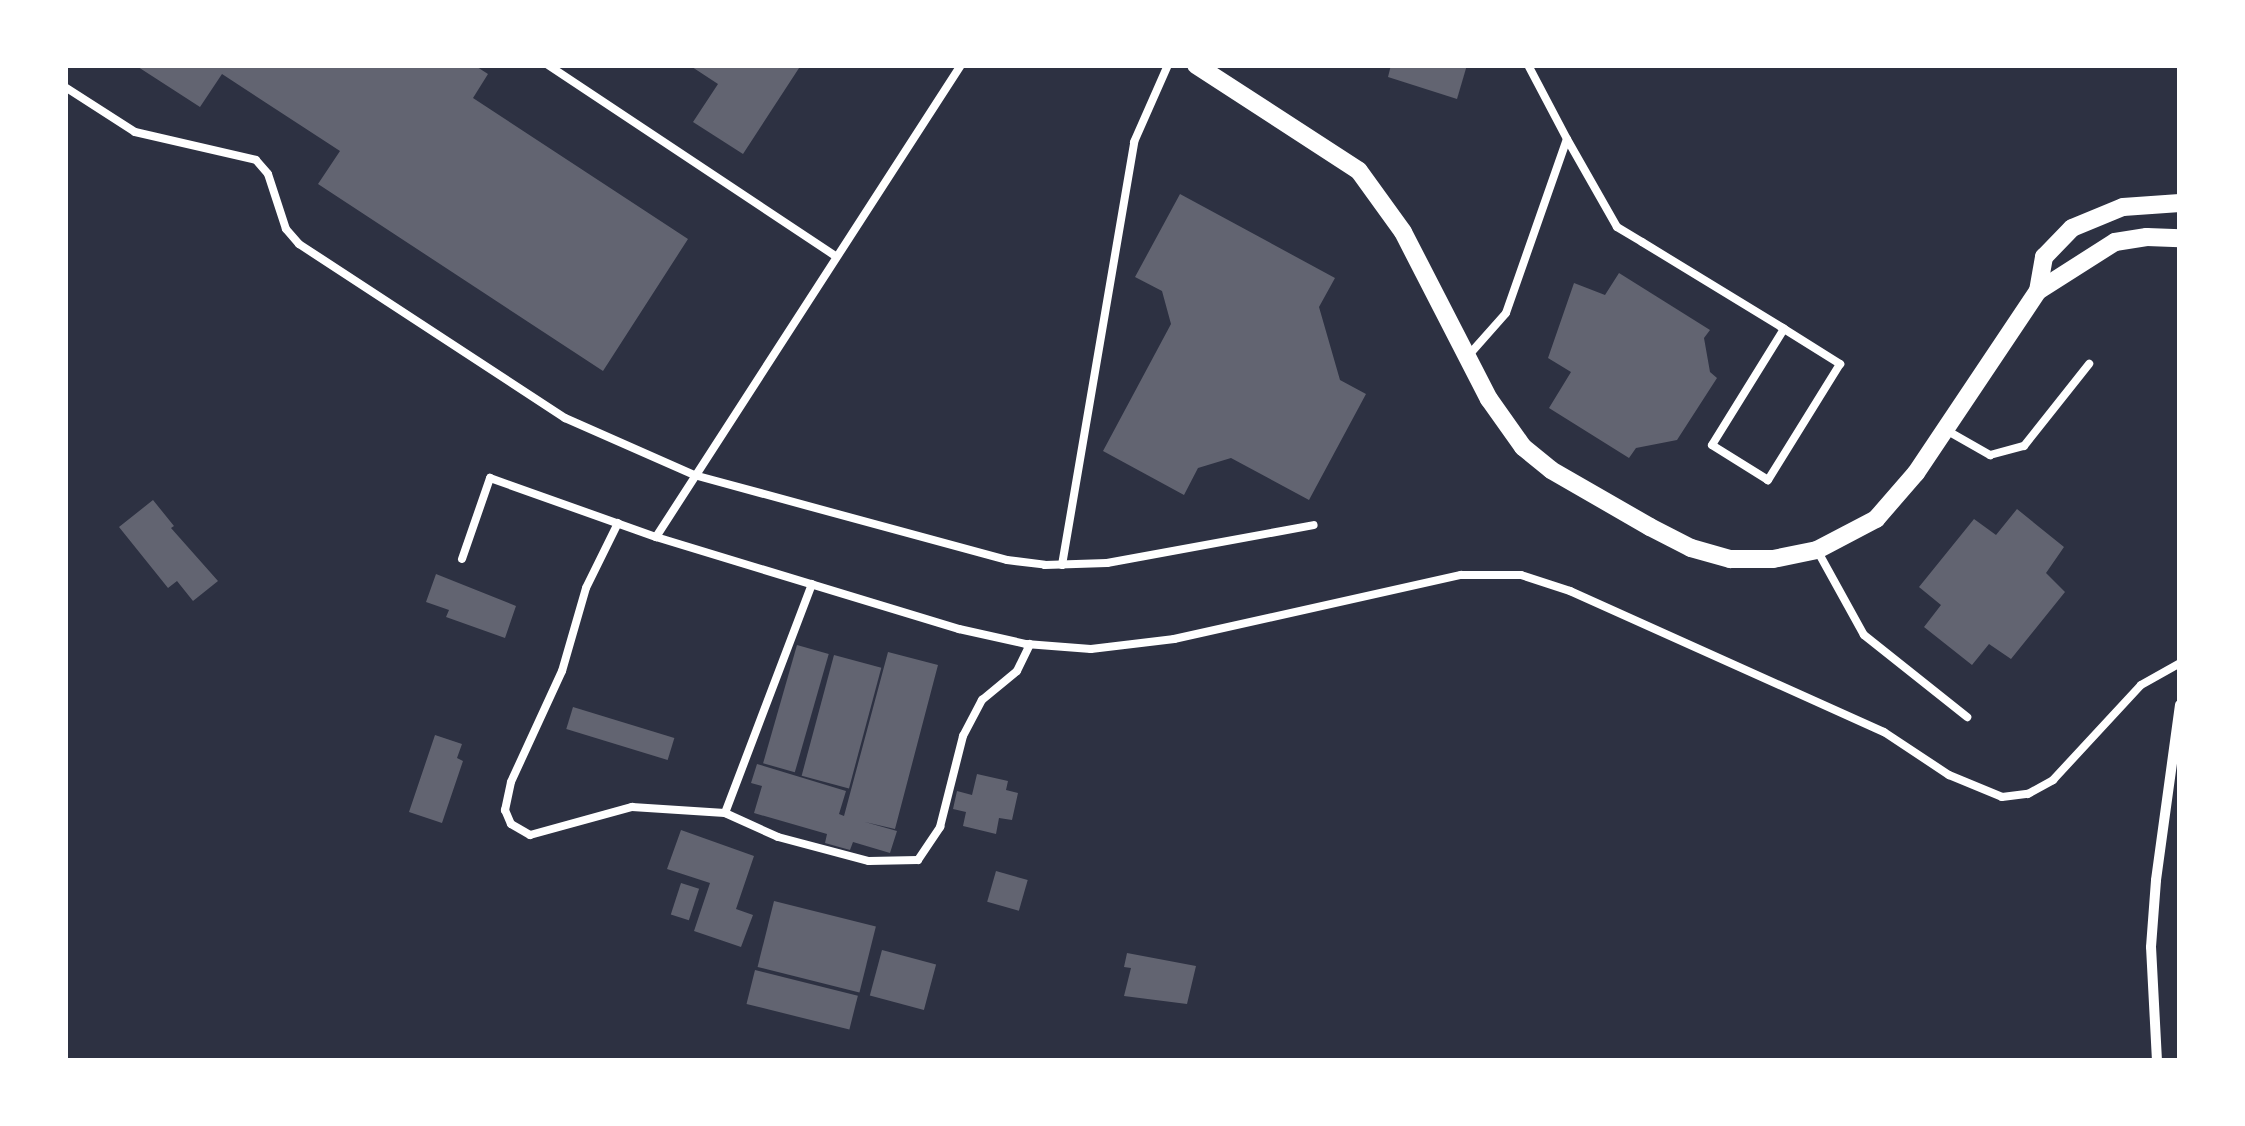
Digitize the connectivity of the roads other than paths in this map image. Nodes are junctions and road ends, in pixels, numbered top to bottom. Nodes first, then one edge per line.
1 (548, 65) edge
2 (960, 65) edge
3 (1168, 65) edge
4 (1196, 65) edge
5 (1528, 65) edge
6 (65, 87) edge
7 (1568, 140) junction
8 (2180, 203) edge
9 (2180, 238) edge
10 (834, 255) junction
11 (2038, 290) junction
12 (1784, 329) junction
13 (1467, 357) junction
14 (2089, 364) dead end
15 (1946, 429) junction
16 (694, 475) junction
17 (618, 523) junction
18 (1314, 524) dead end
19 (656, 536) junction
20 (1817, 550) junction
21 (462, 559) dead end
22 (1062, 565) junction
23 (812, 584) junction
24 (1030, 644) junction
25 (2180, 663) edge
26 (2180, 705) edge
27 (1966, 717) dead end
28 (725, 813) junction
29 (2157, 1061) edge

1 - 10 lane
2 - 10 lane
3 - 22 lane
4 - 13 street
5 - 7 lane
6 - 16 lane
7 - 12 lane
7 - 13 lane
8 - 11 street
9 - 11 street
10 - 16 lane
11 - 15 street
12 - 12 lane
13 - 20 street
14 - 15 lane
15 - 20 street
16 - 19 lane
16 - 22 lane
17 - 19 lane
17 - 21 lane
17 - 28 lane
18 - 22 lane
19 - 23 lane
20 - 27 lane
23 - 24 lane
23 - 28 lane
24 - 25 lane
24 - 28 lane
26 - 29 street

